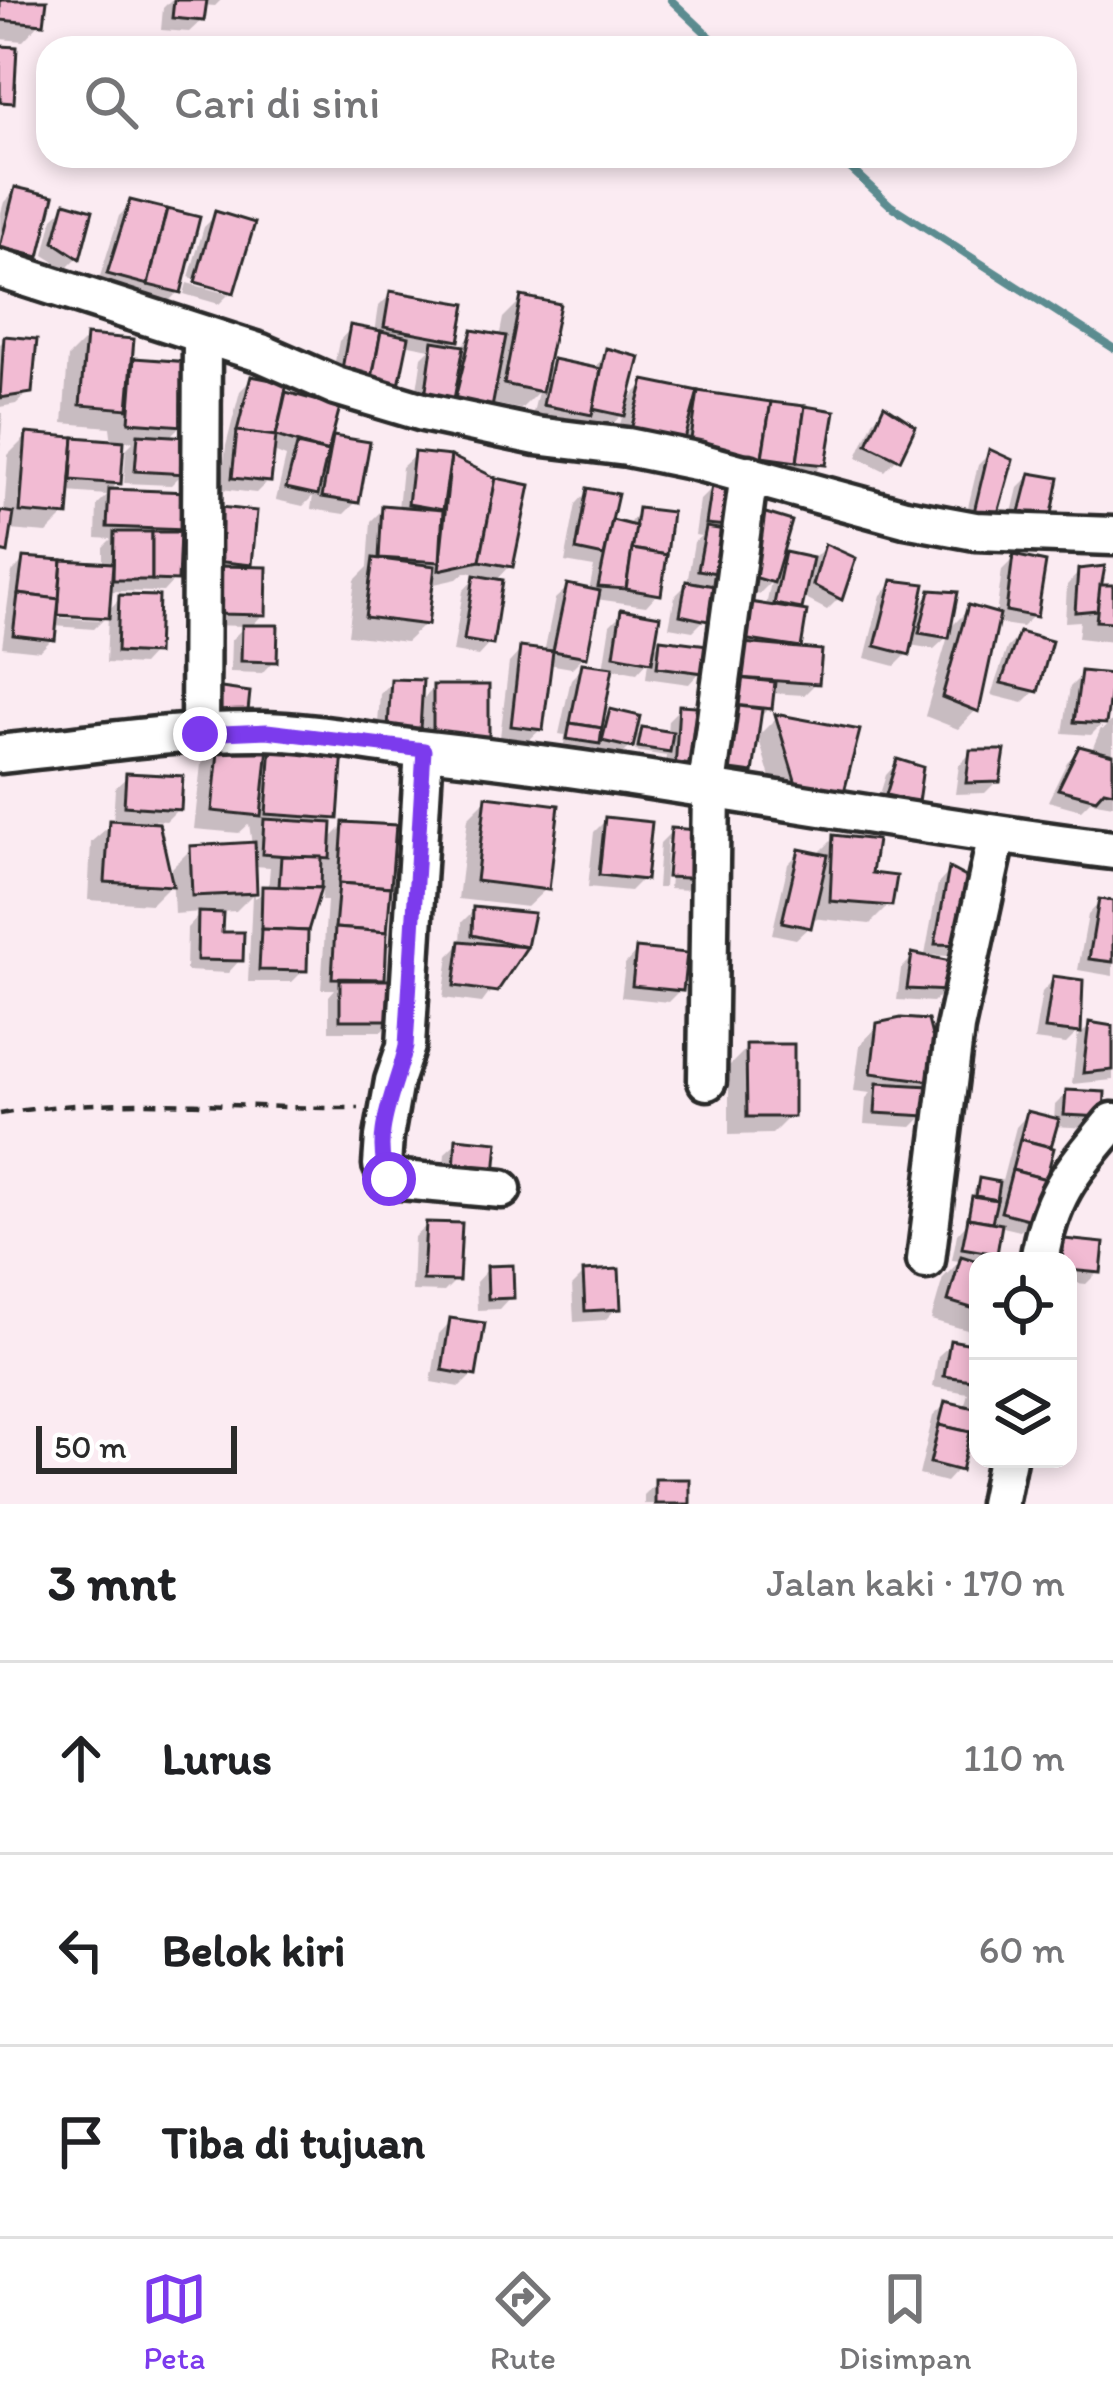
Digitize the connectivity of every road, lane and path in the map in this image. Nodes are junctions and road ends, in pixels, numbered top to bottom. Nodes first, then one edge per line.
1 (0, 269) edge
2 (202, 335) junction
3 (749, 473) junction
4 (1113, 536) edge
5 (200, 734) junction
6 (424, 750) junction
7 (0, 754) edge
8 (709, 787) junction
9 (997, 836) junction
10 (1113, 850) edge
11 (707, 1081) dead end
12 (388, 1108) junction
13 (0, 1114) edge
14 (1113, 1122) edge
15 (502, 1189) dead end
16 (1041, 1252) edge
17 (926, 1259) dead end
18 (1005, 1468) edge
19 (998, 1504) edge

1 - 2 street
2 - 3 street
2 - 5 street
3 - 4 street
3 - 8 street
5 - 6 street
5 - 7 street
6 - 8 street
6 - 12 street
8 - 9 street
8 - 11 street
9 - 10 street
9 - 17 street
12 - 13 path
12 - 15 street
14 - 16 street
18 - 19 street

